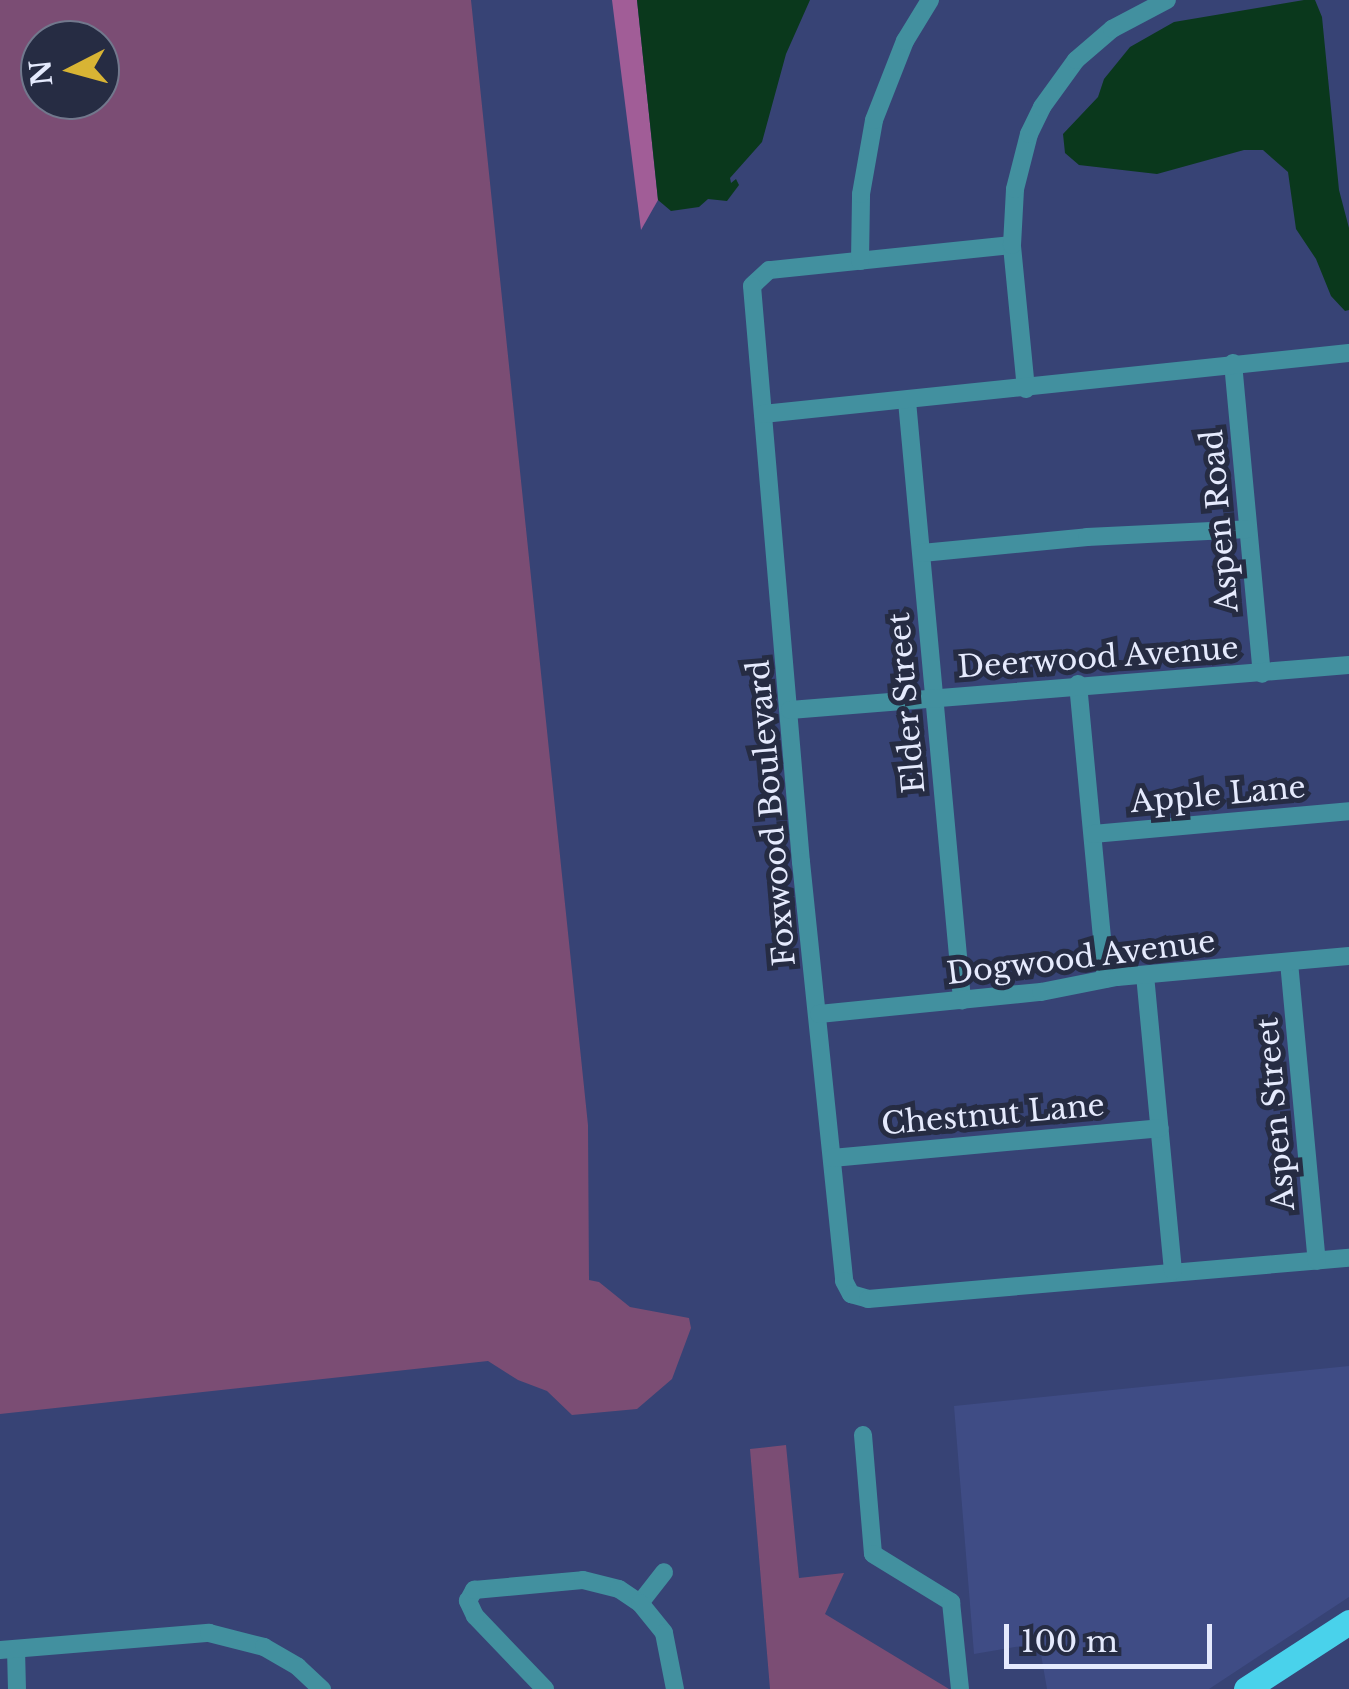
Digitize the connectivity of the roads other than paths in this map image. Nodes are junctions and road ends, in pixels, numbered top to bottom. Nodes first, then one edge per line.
1 (930, 0) edge
2 (1166, 0) edge
3 (1012, 245) junction
4 (860, 261) junction
5 (1349, 353) edge
6 (1234, 363) junction
7 (1026, 389) junction
8 (907, 401) junction
9 (763, 414) junction
10 (1248, 529) junction
11 (922, 553) junction
12 (1349, 666) edge
13 (1262, 674) junction
14 (1078, 684) junction
15 (934, 697) junction
16 (790, 710) junction
17 (1349, 810) edge
18 (1092, 834) junction
19 (1349, 956) edge
20 (1289, 962) junction
21 (1145, 975) junction
22 (1106, 979) junction
23 (962, 1000) junction
24 (819, 1014) junction
25 (1160, 1128) junction
26 (832, 1158) junction
27 (1349, 1258) edge
28 (1317, 1262) junction
29 (1172, 1271) junction
30 (863, 1436) dead end
31 (664, 1572) dead end
32 (640, 1603) junction
33 (1349, 1622) edge
34 (8, 1649) edge
35 (17, 1689) edge
36 (322, 1689) edge
37 (545, 1689) edge
38 (674, 1689) edge
39 (960, 1689) edge
40 (1246, 1689) edge

1 - 4 street
2 - 3 street
3 - 4 street
3 - 7 street
4 - 9 street, Foxwood Boulevard
5 - 6 street
6 - 7 street
6 - 10 street, Aspen Road
7 - 8 street
8 - 9 street
8 - 11 street, Elder Street
9 - 16 street, Foxwood Boulevard
10 - 11 street
10 - 13 street, Aspen Road
11 - 15 street, Elder Street
12 - 13 street, Deerwood Avenue
13 - 14 street, Deerwood Avenue
14 - 15 street, Deerwood Avenue
14 - 18 street
15 - 16 street, Deerwood Avenue
15 - 23 street, Elder Street
16 - 24 street, Foxwood Boulevard
17 - 18 street, Apple Lane
18 - 22 street
19 - 20 street, Dogwood Avenue
20 - 21 street, Dogwood Avenue
20 - 28 street, Aspen Street
21 - 22 street, Dogwood Avenue
21 - 25 street
22 - 23 street, Dogwood Avenue
23 - 24 street, Dogwood Avenue
24 - 26 street, Foxwood Boulevard
25 - 26 street, Chestnut Lane
25 - 29 street
26 - 29 street, Foxwood Boulevard
27 - 28 street, Foxwood Boulevard
28 - 29 street, Foxwood Boulevard
30 - 39 street
31 - 32 street
32 - 37 street
32 - 38 street
33 - 40 main road
34 - 35 street
34 - 36 street

